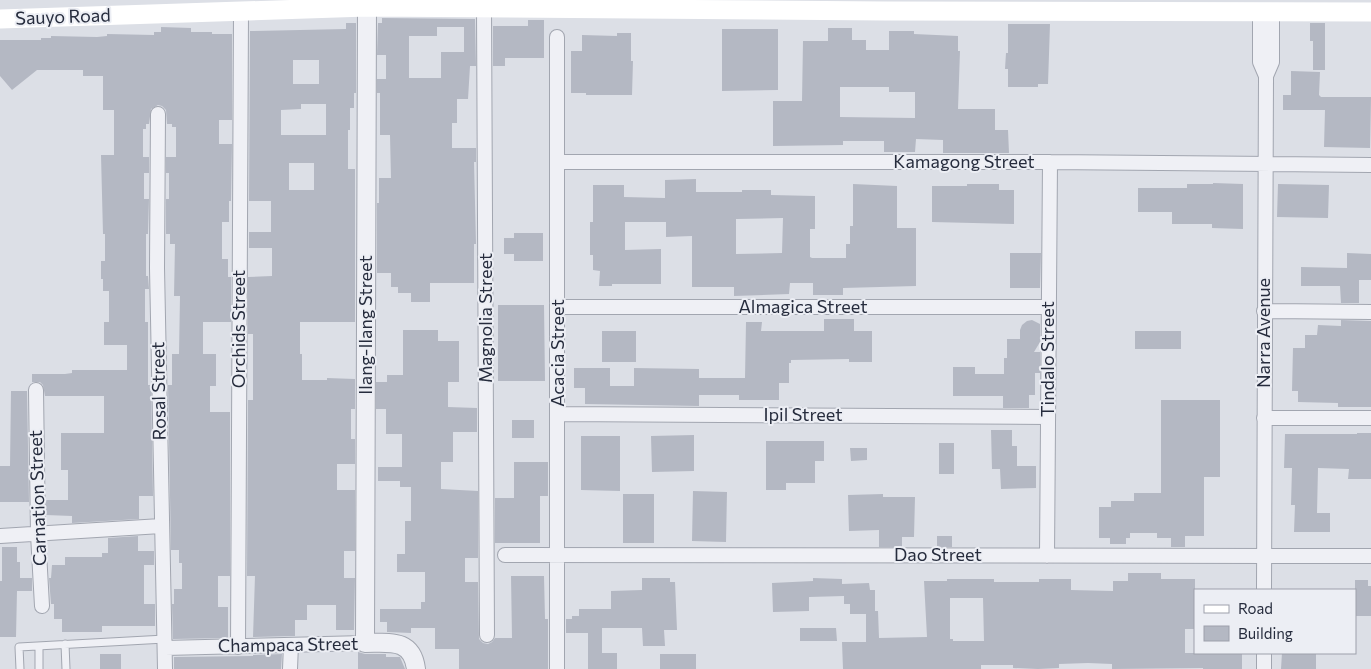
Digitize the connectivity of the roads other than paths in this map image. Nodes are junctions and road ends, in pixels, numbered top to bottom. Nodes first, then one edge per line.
1 (367, 4) edge
2 (485, 4) edge
3 (240, 12) junction
4 (1266, 12) junction
5 (1371, 12) edge
6 (0, 19) edge
7 (557, 36) dead end
8 (158, 114) dead end
9 (557, 162) junction
10 (1050, 162) junction
11 (1265, 164) junction
12 (1371, 165) edge
13 (557, 307) junction
14 (1049, 307) junction
15 (1264, 311) junction
16 (1371, 312) edge
17 (36, 390) dead end
18 (558, 414) junction
19 (1048, 417) junction
20 (1264, 418) junction
21 (1371, 418) edge
22 (161, 526) junction
23 (38, 534) junction
24 (0, 536) edge
25 (505, 555) dead end
26 (557, 555) junction
27 (1047, 556) junction
28 (1264, 556) junction
29 (1371, 556) edge
30 (1264, 589) edge
31 (42, 606) dead end
32 (487, 635) dead end
33 (365, 643) junction
34 (65, 644) junction
35 (165, 644) junction
36 (291, 645) junction
37 (39, 646) junction
38 (238, 647) junction
39 (1264, 654) edge
40 (20, 669) edge
41 (40, 669) edge
42 (66, 669) edge
43 (165, 669) edge
44 (290, 669) edge
45 (416, 669) edge
46 (557, 669) edge
47 (1264, 669) edge

1 - 2 main road, Sauyo Road
1 - 3 main road, Sauyo Road
1 - 33 street, Ilang-Ilang Street
2 - 4 main road, Sauyo Road
2 - 32 street, Magnolia Street
3 - 6 main road, Sauyo Road
3 - 38 street, Orchids Street
4 - 5 main road, Sauyo Road
4 - 11 street, Narra Avenue
7 - 9 street, Acacia Street
8 - 22 street, Rosal Street
9 - 10 street, Kamagong Street
9 - 13 street, Acacia Street
10 - 11 street, Kamagong Street
10 - 14 street, Tindalo Street
11 - 12 street, Kamagong Street
11 - 15 street, Narra Avenue
13 - 14 street, Almagica Street
13 - 18 street, Acacia Street
14 - 19 street, Tindalo Street
15 - 16 street
15 - 20 street, Narra Avenue
17 - 23 street, Carnation Street
18 - 19 street, Ipil Street
18 - 26 street, Acacia Street
19 - 27 street, Tindalo Street
20 - 21 street
20 - 28 street, Narra Avenue
22 - 23 street
22 - 35 street, Rosal Street
23 - 24 street
23 - 31 street, Carnation Street
25 - 26 street, Dao Street
26 - 27 street, Dao Street
26 - 46 street, Acacia Street
27 - 28 street, Dao Street
28 - 29 street, Dao Street
28 - 30 street, Narra Avenue
33 - 36 street, Champaca Street
33 - 45 street, Champaca Street
34 - 35 lane, Champaca Street
34 - 37 lane, Champaca Street
34 - 42 lane
35 - 38 street, Champaca Street
35 - 43 street, Rosal Street
36 - 38 street, Champaca Street
36 - 44 street
37 - 40 lane, Champaca Street
37 - 41 lane
39 - 47 street

